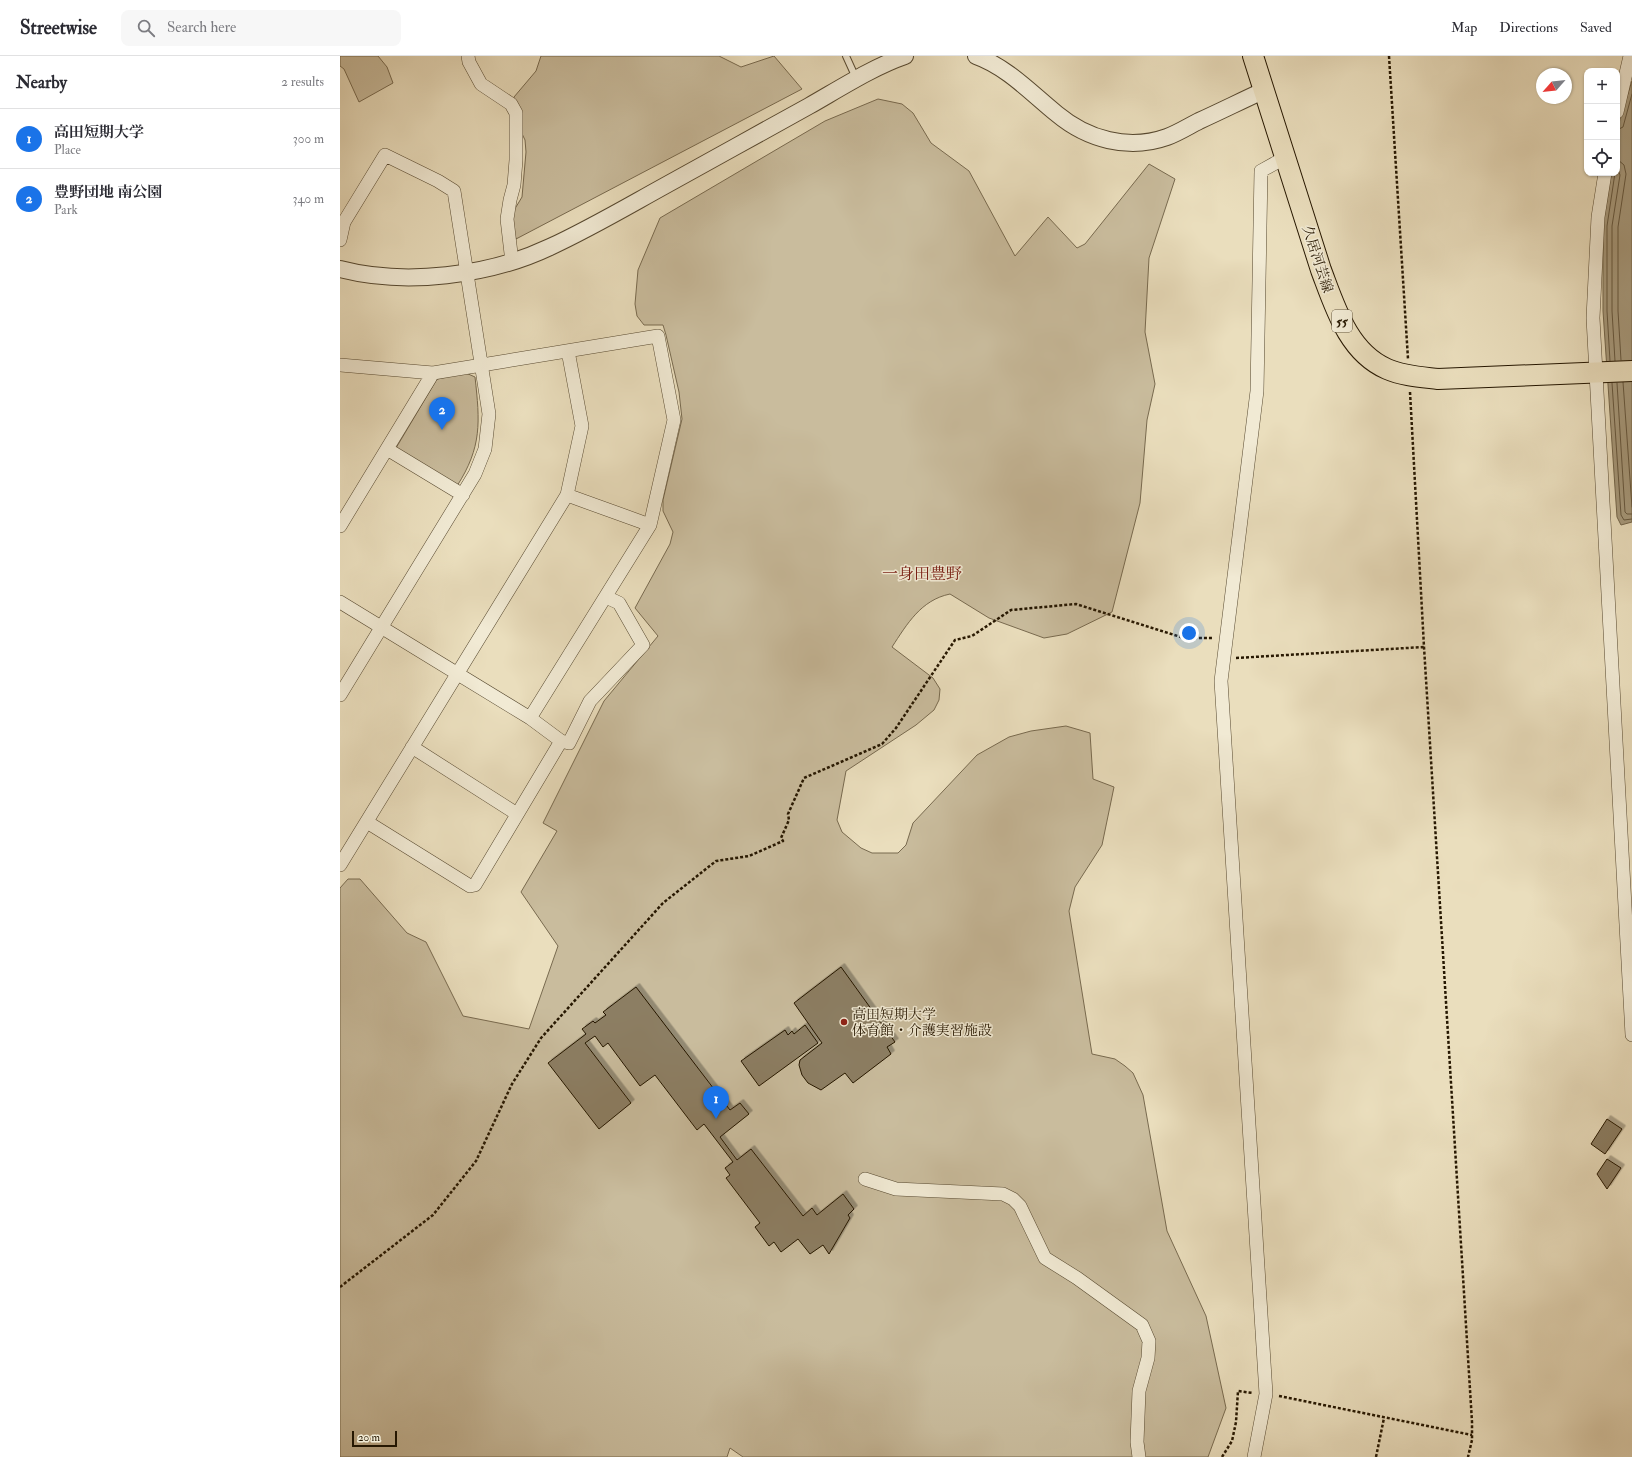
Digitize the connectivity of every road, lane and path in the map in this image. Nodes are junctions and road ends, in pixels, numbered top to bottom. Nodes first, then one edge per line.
1 (468, 56) edge
2 (846, 56) edge
3 (905, 56) edge
4 (976, 56) edge
5 (1253, 56) edge
6 (1389, 56) edge
7 (1630, 56) edge
8 (857, 79) junction
9 (1265, 90) junction
10 (1619, 104) edge
11 (1286, 157) junction
12 (1605, 176) edge
13 (340, 240) edge
14 (512, 262) junction
15 (340, 270) edge
16 (466, 272) junction
17 (568, 351) junction
18 (482, 364) junction
19 (340, 366) edge
20 (1632, 371) edge
21 (1597, 372) junction
22 (433, 373) junction
23 (1409, 376) junction
24 (387, 449) junction
25 (463, 495) junction
26 (567, 495) junction
27 (650, 525) junction
28 (340, 526) edge
29 (606, 597) junction
30 (340, 602) edge
31 (380, 628) junction
32 (1226, 639) junction
33 (1424, 647) junction
34 (1223, 659) junction
35 (457, 674) junction
36 (340, 695) edge
37 (530, 718) junction
38 (561, 741) junction
39 (412, 747) junction
40 (517, 814) junction
41 (367, 822) junction
42 (340, 865) edge
43 (1632, 1035) edge
44 (865, 1180) dead end
45 (340, 1287) edge
46 (1266, 1394) junction
47 (1384, 1418) junction
48 (1472, 1435) junction
49 (1139, 1457) edge
50 (1222, 1457) edge
51 (1254, 1457) edge
52 (1376, 1457) edge
53 (1468, 1457) edge

1 - 14 street
2 - 8 lane
3 - 8 street
4 - 9 street
5 - 9 main road, 久居河芸線 / 55
6 - 23 path
7 - 10 street
8 - 14 street
9 - 11 main road, 久居河芸線 / 55
11 - 23 main road, 久居河芸線 / 55
11 - 32 street
12 - 21 street
13 - 16 street
14 - 16 street
15 - 16 street
16 - 18 street
17 - 18 street
17 - 26 street
17 - 27 street
18 - 22 street
18 - 25 street
19 - 22 street
20 - 21 main road, 久居河芸線 / 55
21 - 23 main road, 久居河芸線 / 55
21 - 43 street
22 - 24 street
23 - 33 path
24 - 25 street
24 - 28 street
25 - 31 street
26 - 27 street
26 - 35 street
27 - 29 street
29 - 37 street
29 - 38 street
30 - 31 street
31 - 35 street
31 - 36 street
32 - 34 street
32 - 45 path
33 - 34 path
33 - 48 path
34 - 46 street
35 - 37 street
35 - 39 street
37 - 38 street
38 - 40 street
39 - 40 street
39 - 41 street
40 - 41 street
41 - 42 street
44 - 49 street
46 - 47 path
46 - 50 path
46 - 51 street
47 - 48 path
47 - 52 path
48 - 53 path

